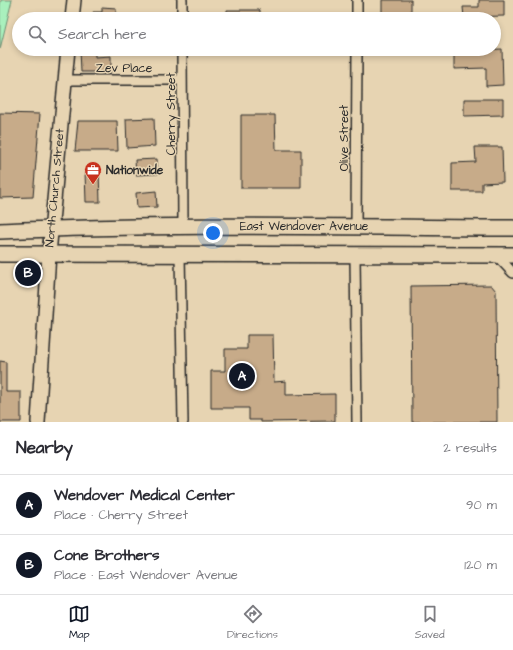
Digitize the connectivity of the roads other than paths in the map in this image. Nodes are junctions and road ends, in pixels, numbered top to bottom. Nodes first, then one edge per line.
1 (74, 0) edge
2 (182, 0) edge
3 (357, 0) edge
4 (73, 12) edge
5 (182, 12) edge
6 (357, 12) edge
7 (67, 56) edge
8 (182, 56) edge
9 (356, 56) edge
10 (65, 80) junction
11 (182, 80) junction
12 (184, 226) junction
13 (356, 226) junction
14 (512, 226) edge
15 (51, 228) junction
16 (0, 231) edge
17 (0, 254) edge
18 (49, 254) junction
19 (180, 255) junction
20 (496, 255) junction
21 (513, 255) edge
22 (356, 256) junction
23 (513, 273) edge
24 (38, 422) edge
25 (183, 422) edge
26 (357, 422) edge

1 - 4 main road
2 - 5 street
3 - 6 street
7 - 10 main road, North Church Street
8 - 11 street, Cherry Street
9 - 13 street, Olive Street
10 - 11 street, Zev Place
10 - 15 main road, North Church Street
11 - 12 street, Cherry Street
12 - 13 highway, East Wendover Avenue
12 - 15 highway, East Wendover Avenue
13 - 14 highway, East Wendover Avenue
15 - 16 highway, East Wendover Avenue
15 - 18 main road, North Church Street
17 - 18 highway
18 - 19 highway
18 - 24 main road, North Church Street
19 - 22 highway
19 - 25 street
20 - 21 highway
20 - 22 highway
20 - 23 street
22 - 26 street

